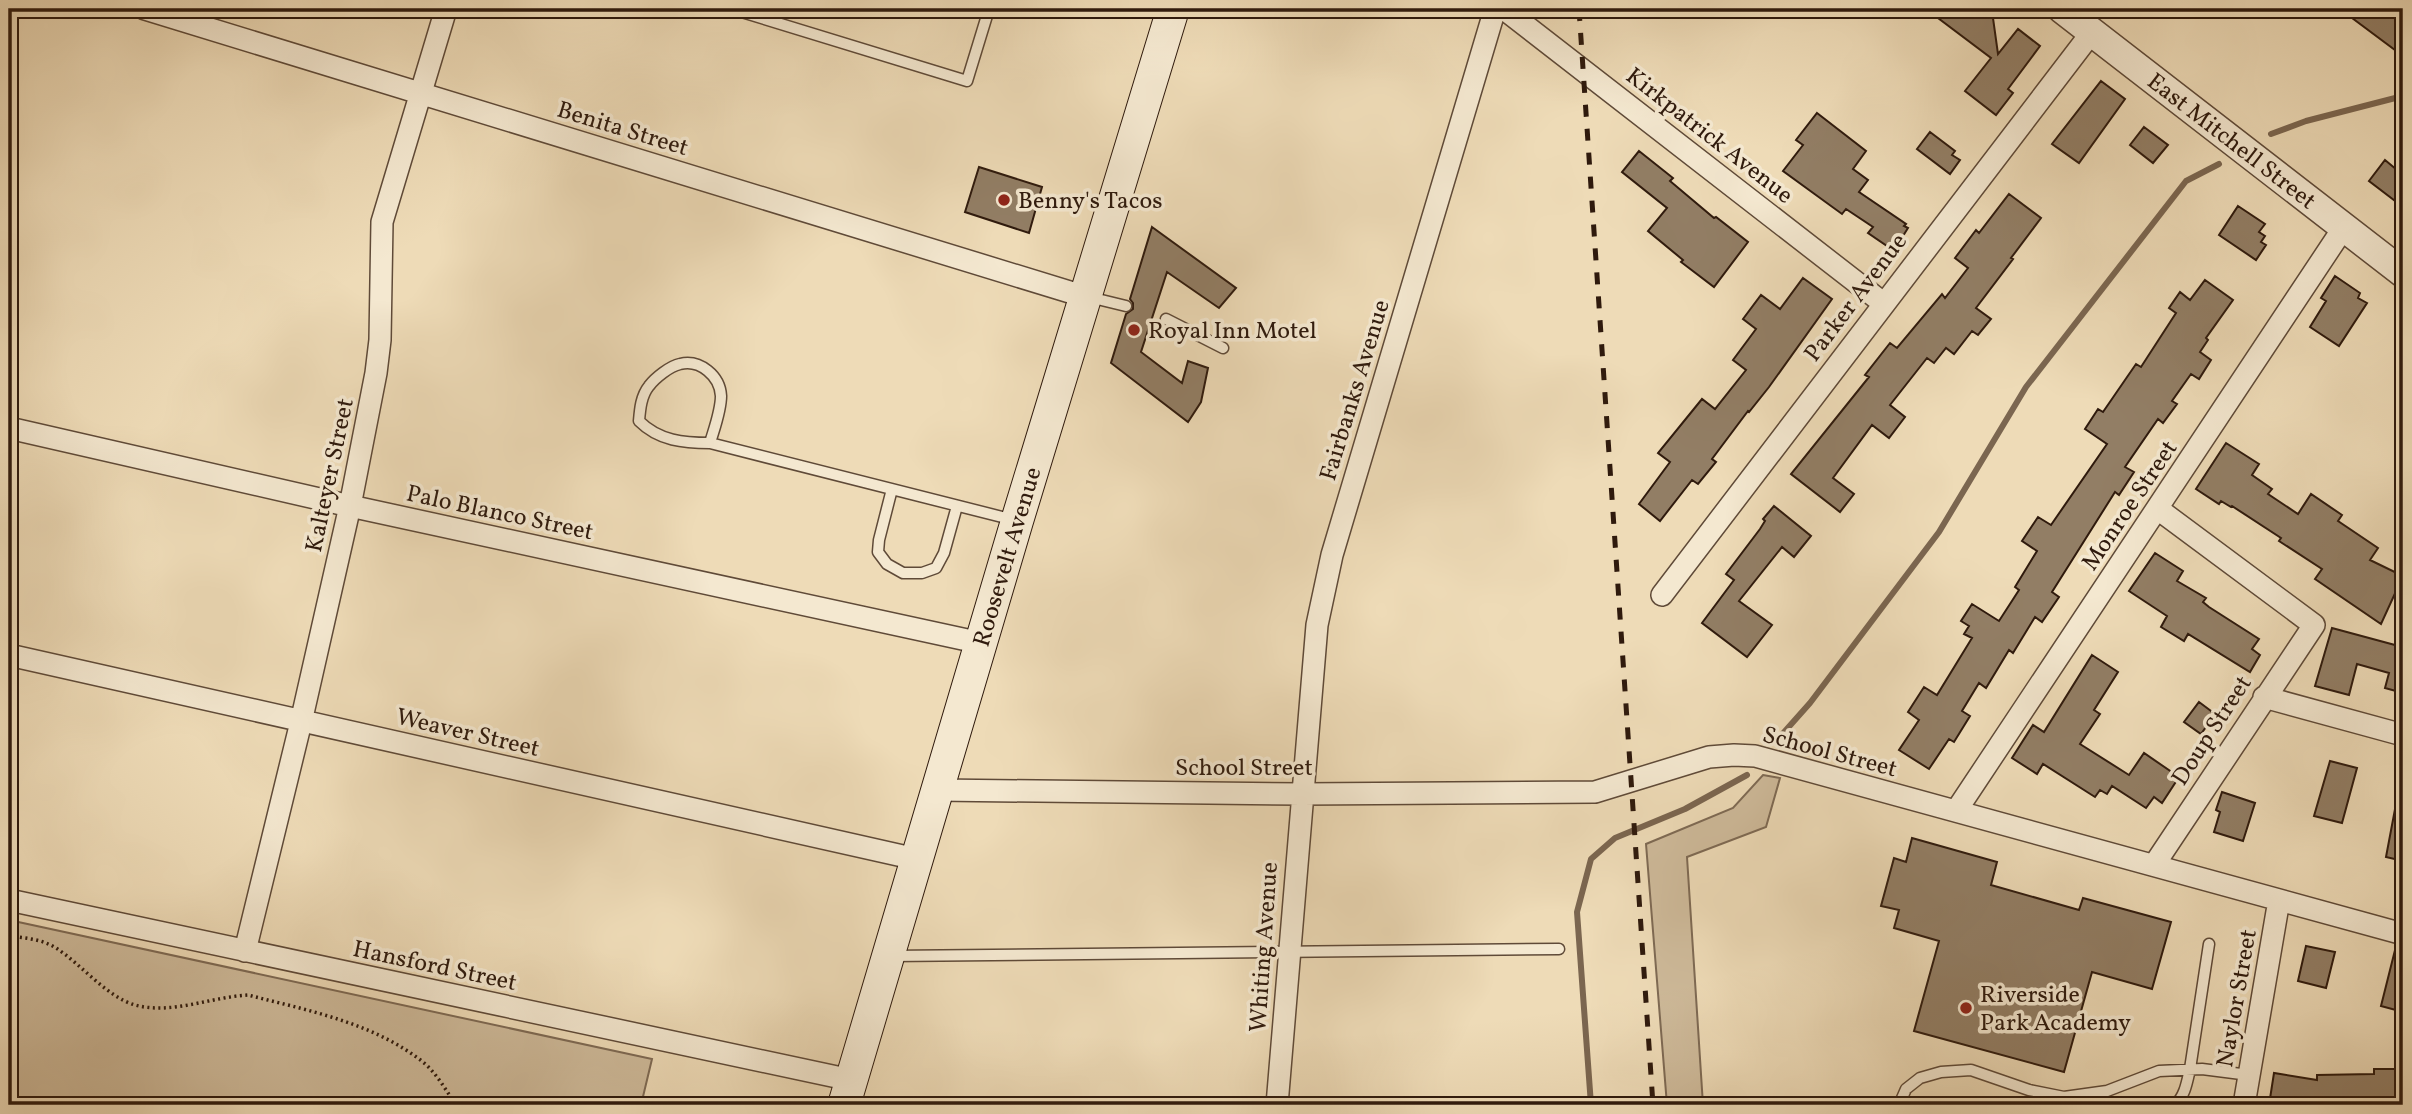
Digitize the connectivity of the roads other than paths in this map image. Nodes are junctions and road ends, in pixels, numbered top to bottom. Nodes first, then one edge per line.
1 (145, 9) edge
2 (446, 9) edge
3 (732, 9) edge
4 (989, 9) edge
5 (1173, 9) edge
6 (1494, 9) edge
7 (1504, 9) edge
8 (2062, 9) edge
9 (2092, 32) junction
10 (420, 93) junction
11 (2344, 227) junction
12 (2403, 273) edge
13 (1086, 297) junction
14 (1883, 303) junction
15 (1126, 306) dead end
16 (1166, 319) dead end
17 (1223, 348) dead end
18 (9, 428) edge
19 (710, 443) junction
20 (892, 489) junction
21 (350, 506) junction
22 (957, 506) junction
23 (2158, 509) junction
24 (1017, 521) junction
25 (1662, 595) dead end
26 (981, 643) junction
27 (9, 655) edge
28 (2264, 697) junction
29 (301, 722) junction
30 (2403, 735) edge
31 (937, 790) junction
32 (1301, 794) junction
33 (1956, 811) junction
34 (916, 859) junction
35 (2154, 865) junction
36 (9, 900) edge
37 (2280, 900) junction
38 (2403, 934) edge
39 (2209, 944) dead end
40 (1559, 949) dead end
41 (245, 951) junction
42 (1289, 953) junction
43 (888, 956) junction
44 (2190, 1069) junction
45 (2249, 1075) junction
46 (848, 1092) edge
47 (1277, 1105) edge
48 (1899, 1105) edge
49 (2175, 1105) edge
50 (2244, 1105) edge

1 - 10 street, Benita Street
2 - 10 street, Kalteyer Street
3 - 4 lane
5 - 13 main road, Roosevelt Avenue
6 - 32 street, Fairbanks Avenue
7 - 14 street, Kirkpatrick Avenue
8 - 9 street, East Mitchell Street
9 - 11 street, East Mitchell Street
9 - 14 street, Parker Avenue
10 - 13 street, Benita Street
10 - 21 street, Kalteyer Street
11 - 12 street, East Mitchell Street
11 - 23 street, Monroe Street
13 - 15 lane
13 - 24 main road, Roosevelt Avenue
14 - 25 street, Parker Avenue
16 - 17 lane
18 - 21 street, Palo Blanco Street
19 - 19 lane
19 - 20 lane
20 - 22 lane
20 - 22 lane
21 - 26 street, Palo Blanco Street
21 - 29 street, Kalteyer Street
22 - 24 lane
23 - 28 street, Doup Street
23 - 33 street, Monroe Street
24 - 26 main road, Roosevelt Avenue
26 - 31 main road, Roosevelt Avenue
27 - 29 street, Weaver Street
28 - 30 street
28 - 35 street, Doup Street
29 - 34 street, Weaver Street
29 - 41 street, Kalteyer Street
31 - 32 street, School Street
31 - 34 main road, Roosevelt Avenue
32 - 33 street, School Street
32 - 42 street, Whiting Avenue
33 - 35 street, School Street
34 - 43 main road, Roosevelt Avenue
35 - 37 street, School Street
36 - 41 street, Hansford Street
37 - 38 street, School Street
37 - 45 street, Naylor Street
39 - 44 lane
40 - 42 lane
41 - 46 street, Hansford Street
42 - 43 lane
42 - 47 street, Whiting Avenue
43 - 46 main road, Roosevelt Avenue
44 - 45 lane
44 - 48 lane
44 - 49 lane
45 - 50 street, Naylor Street

